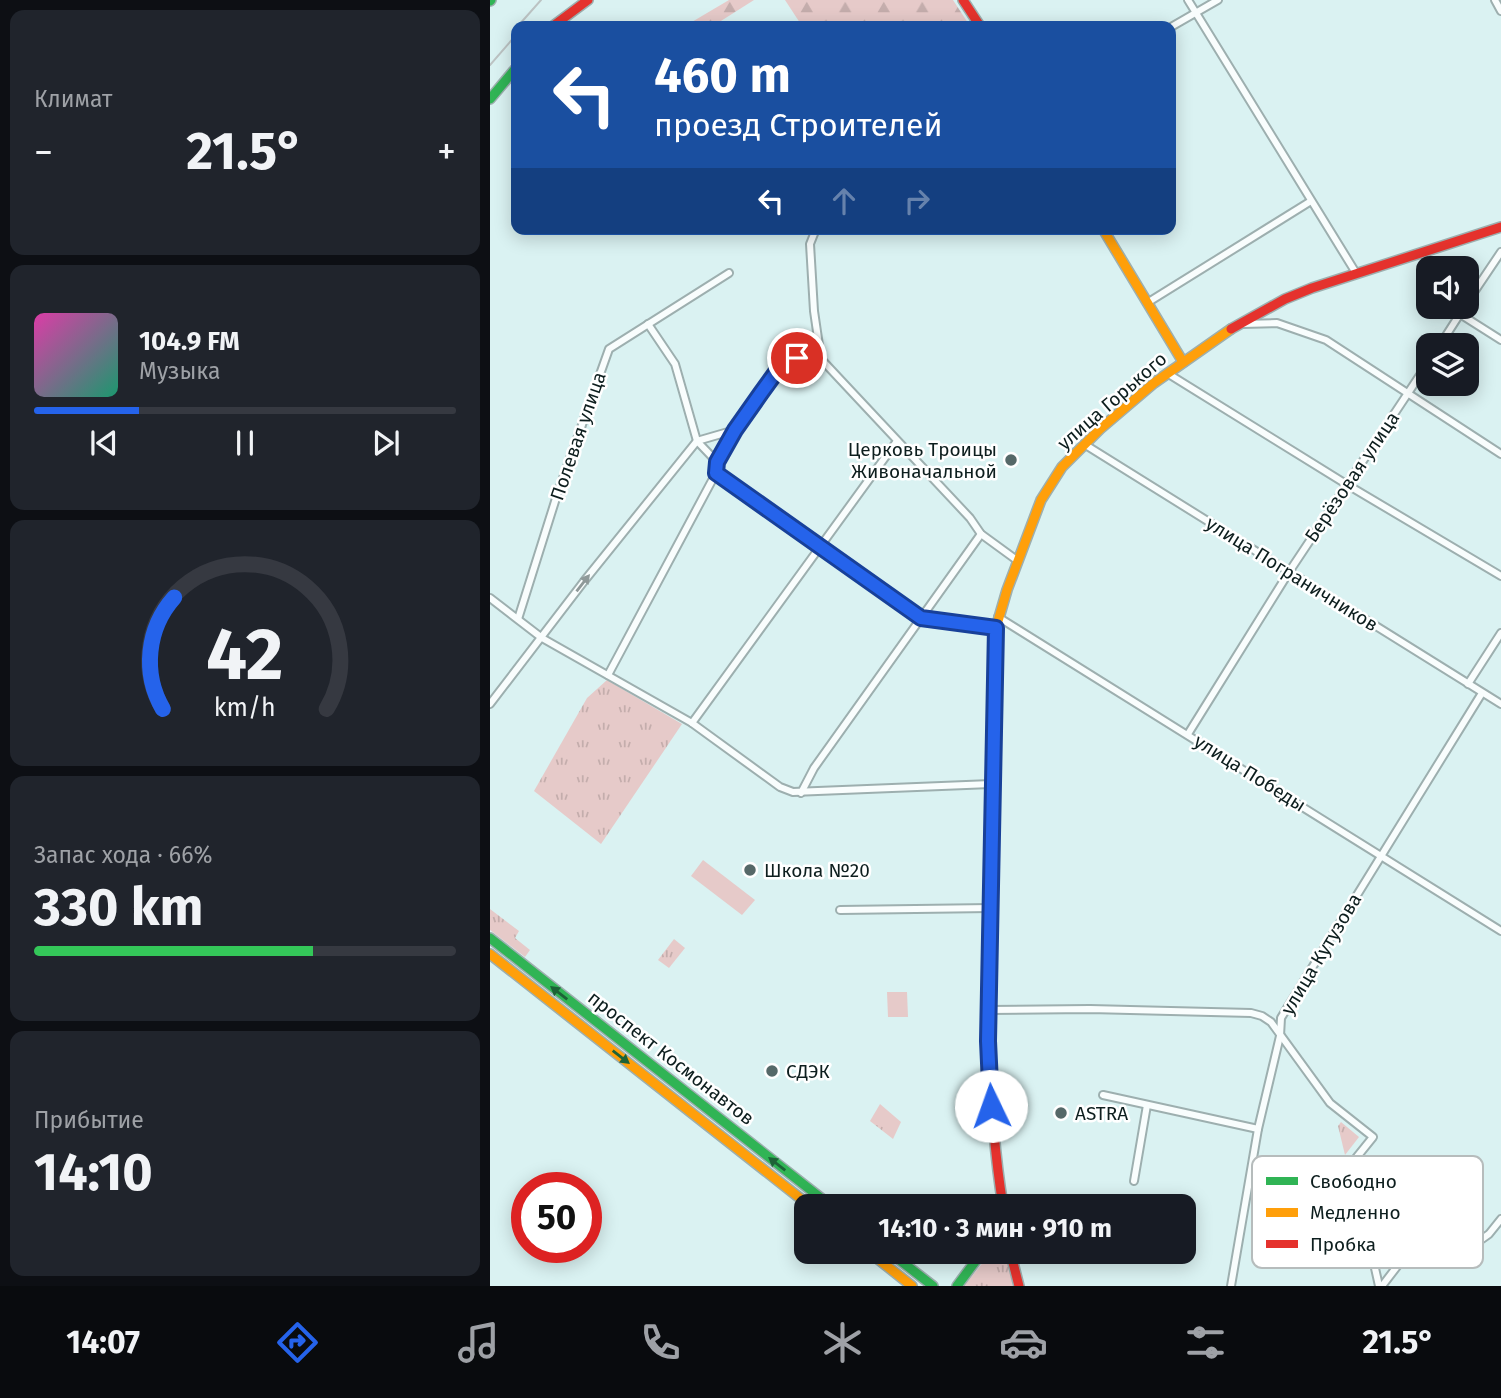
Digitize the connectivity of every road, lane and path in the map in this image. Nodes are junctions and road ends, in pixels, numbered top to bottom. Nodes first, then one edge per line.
1 (588, 0) edge
2 (963, 0) edge
3 (1188, 0) edge
4 (1218, 0) edge
5 (1495, 0) edge
6 (1501, 11) edge
7 (1195, 12) junction
8 (560, 21) edge
9 (977, 21) edge
10 (1176, 24) edge
11 (511, 74) edge
12 (490, 99) edge
13 (1311, 201) junction
14 (1501, 227) edge
15 (813, 235) edge
16 (1107, 235) edge
17 (1501, 252) edge
18 (729, 273) dead end
19 (1356, 273) junction
20 (1479, 285) edge
21 (1147, 303) junction
22 (1468, 319) edge
23 (648, 324) junction
24 (1242, 324) junction
25 (1501, 340) edge
26 (821, 359) junction
27 (1183, 362) junction
28 (1167, 373) junction
29 (1416, 382) edge
30 (1408, 395) junction
31 (735, 430) junction
32 (697, 441) junction
33 (897, 441) junction
34 (1084, 444) junction
35 (1501, 454) edge
36 (717, 462) junction
37 (716, 473) junction
38 (1346, 484) junction
39 (981, 534) junction
40 (819, 546) junction
41 (1018, 561) junction
42 (1289, 572) junction
43 (1501, 576) edge
44 (490, 598) edge
45 (998, 617) junction
46 (921, 618) junction
47 (518, 620) junction
48 (996, 628) junction
49 (1501, 633) edge
50 (542, 638) junction
51 (608, 675) junction
52 (1468, 684) junction
53 (1482, 693) junction
54 (490, 704) edge
55 (1501, 705) edge
56 (692, 723) junction
57 (1188, 734) junction
58 (991, 784) junction
59 (801, 793) junction
60 (1381, 856) junction
61 (991, 908) junction
62 (840, 910) dead end
63 (1501, 931) edge
64 (490, 938) edge
65 (490, 954) edge
66 (988, 1010) junction
67 (1280, 1037) junction
68 (1103, 1095) dead end
69 (1147, 1105) junction
70 (1258, 1129) junction
71 (1253, 1156) edge
72 (1358, 1156) edge
73 (1252, 1164) edge
74 (1134, 1181) dead end
75 (795, 1194) edge
76 (816, 1194) edge
77 (999, 1194) edge
78 (1501, 1219) edge
79 (1483, 1238) edge
80 (884, 1264) edge
81 (905, 1264) edge
82 (973, 1264) edge
83 (1013, 1264) edge
84 (1376, 1268) edge
85 (1395, 1268) edge
86 (912, 1286) edge
87 (933, 1286) edge
88 (957, 1286) edge
89 (1019, 1286) edge
90 (1231, 1286) edge
91 (1381, 1286) edge

1 - 8 main road
2 - 9 main road
3 - 7 street
4 - 7 street
5 - 6 street
7 - 10 street
7 - 13 street
11 - 12 main road
13 - 19 street
13 - 21 street
14 - 19 main road, улица Горького
15 - 26 street
16 - 21 main road
17 - 20 street
18 - 23 street, Полевая улица
19 - 24 main road, улица Горького
21 - 27 main road
22 - 25 street
23 - 32 street
23 - 47 street, Полевая улица
24 - 27 main road, улица Горького
24 - 30 street
26 - 31 street
26 - 33 street
27 - 28 main road, улица Горького
28 - 34 main road, улица Горького
28 - 38 street
29 - 30 street, Берёзовая улица
30 - 35 street
30 - 38 street, Берёзовая улица
31 - 32 street
31 - 36 street
32 - 36 street
50 -> 32 street
33 - 39 street
33 - 40 street
34 - 41 main road, улица Горького
34 - 42 street, улица Пограничников
36 - 37 street
37 - 40 street
37 - 51 street
38 - 42 street, Берёзовая улица
38 - 43 street
39 - 41 street
39 - 46 street
40 - 46 street
40 - 56 street
41 - 45 main road, улица Горького
42 - 52 street, улица Пограничников
42 - 57 street, Берёзовая улица
44 - 47 street
45 - 48 main road, улица Горького
45 - 57 street, улица Победы
46 - 48 street
46 - 59 street
47 - 50 street
48 - 58 main road, улица Горького
49 - 52 street
50 - 51 street
50 - 54 street
51 - 56 street
52 - 53 street, улица Пограничников
53 - 55 street, улица Пограничников
53 - 60 street, улица Кутузова
56 - 59 street
57 - 60 street, улица Победы
58 - 59 street
58 - 61 main road, улица Горького
60 - 63 street, улица Победы
60 - 67 street, улица Кутузова
61 - 62 street
61 - 66 main road, улица Горького
76 -> 64 main road, проспект Космонавтов
65 -> 75 main road, проспект Космонавтов
66 - 67 street
66 - 77 main road, улица Горького
67 - 70 street, улица Кутузова
67 - 72 street
68 - 69 street
69 - 70 street
69 - 74 street
70 - 71 street, улица Кутузова
73 - 90 street, улица Кутузова
78 - 79 street
80 - 86 main road
81 - 87 main road
82 - 88 main road
83 - 89 main road
84 - 91 street
85 - 91 street

